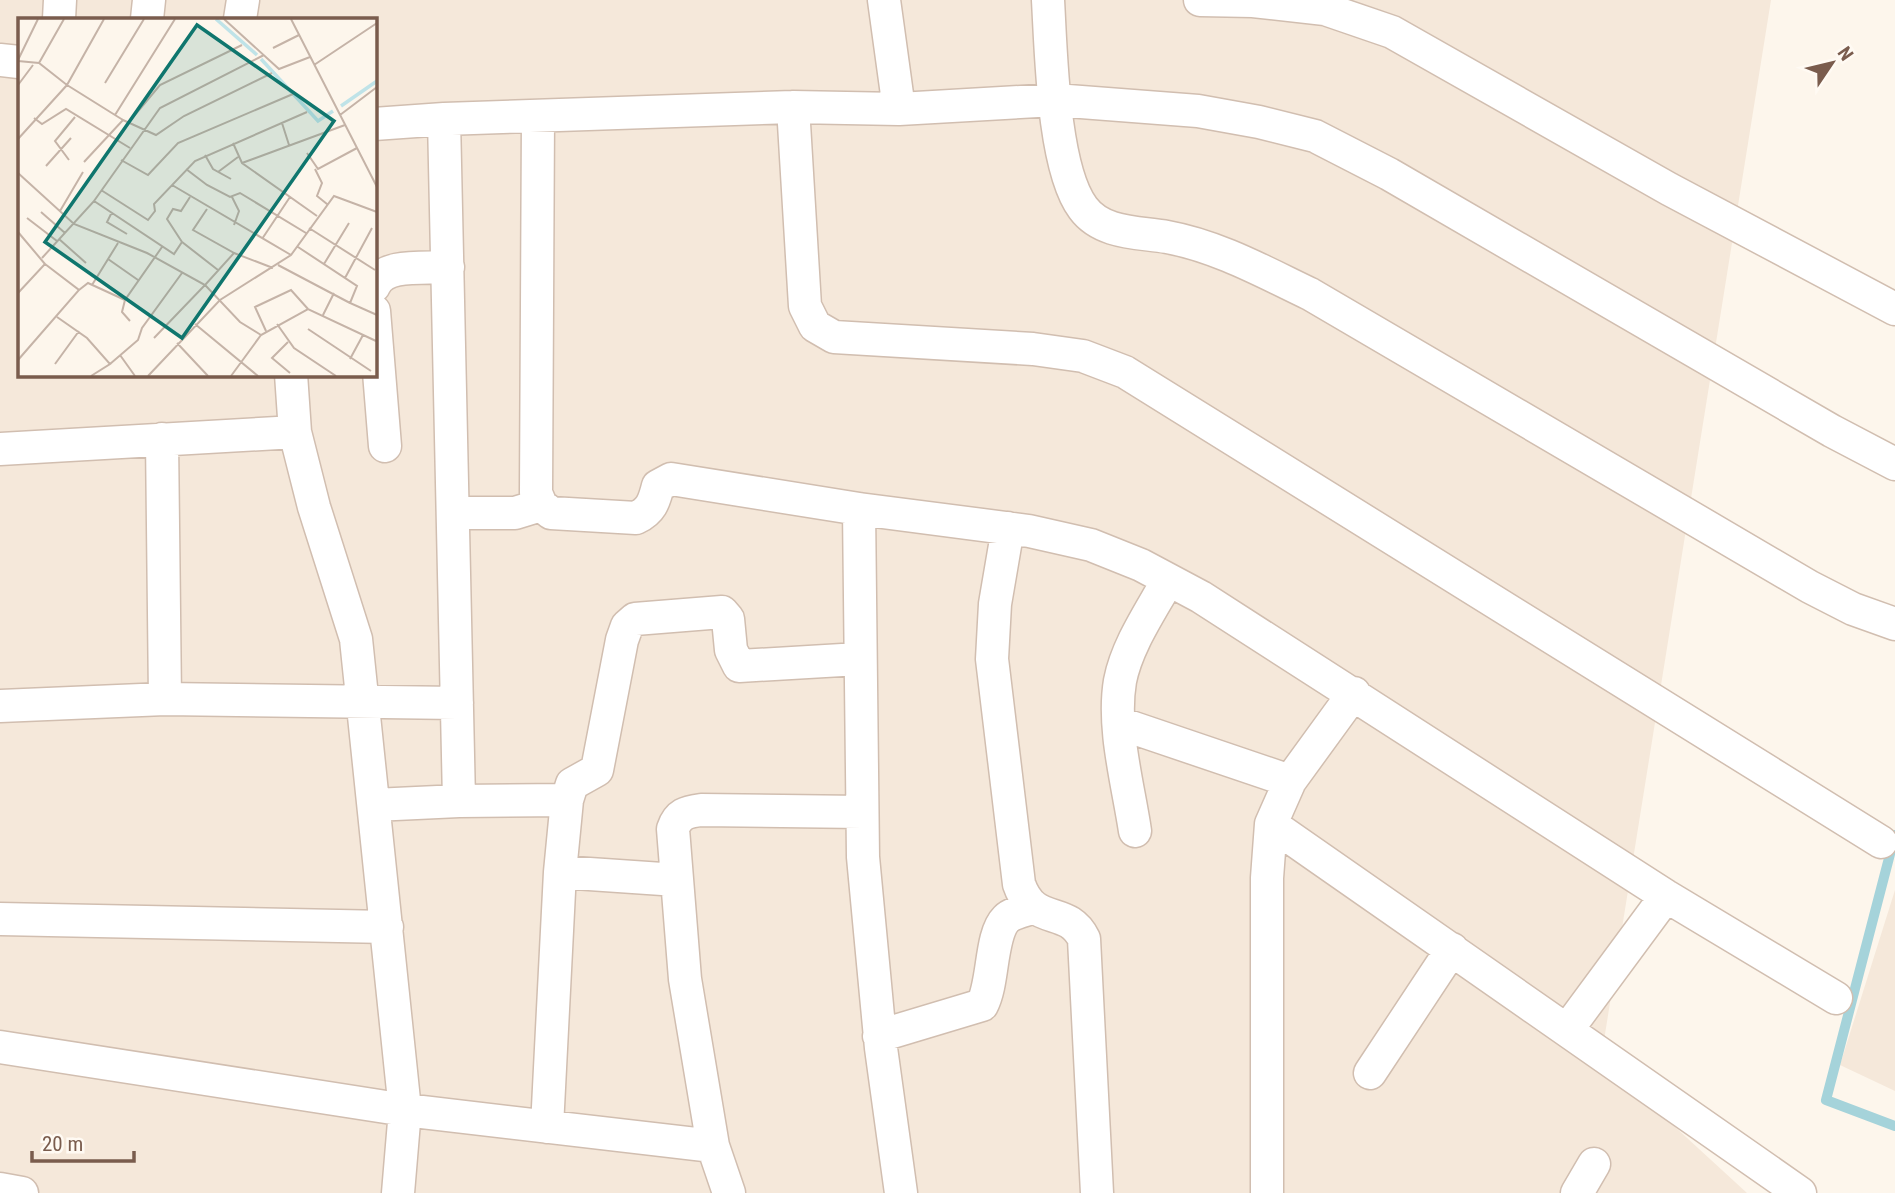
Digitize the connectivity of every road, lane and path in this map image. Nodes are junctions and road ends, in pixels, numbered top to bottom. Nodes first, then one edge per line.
1 (60, 0) edge
2 (149, 0) edge
3 (243, 0) edge
4 (884, 0) edge
5 (1048, 0) edge
6 (1200, 0) edge
7 (60, 18) edge
8 (147, 18) edge
9 (240, 18) edge
10 (0, 60) edge
11 (18, 62) edge
12 (1055, 100) junction
13 (793, 107) junction
14 (899, 109) junction
15 (538, 117) junction
16 (444, 119) junction
17 (376, 124) edge
18 (448, 267) junction
19 (376, 283) edge
20 (1895, 309) edge
21 (376, 336) edge
22 (290, 376) edge
23 (295, 432) junction
24 (162, 439) junction
25 (385, 446) dead end
26 (0, 449) edge
27 (1895, 464) edge
28 (541, 505) junction
29 (859, 509) junction
30 (454, 513) junction
31 (1008, 528) junction
32 (1168, 580) junction
33 (1895, 624) edge
34 (859, 659) junction
35 (1354, 693) junction
36 (165, 699) junction
37 (363, 702) junction
38 (457, 704) junction
39 (0, 706) edge
40 (1119, 723) junction
41 (1290, 781) junction
42 (567, 800) junction
43 (459, 801) junction
44 (374, 805) junction
45 (862, 812) junction
46 (1271, 824) junction
47 (1135, 831) dead end
48 (1881, 842) dead end
49 (560, 872) junction
50 (677, 880) junction
51 (1666, 896) junction
52 (1031, 908) junction
53 (0, 919) edge
54 (387, 927) junction
55 (1452, 949) junction
56 (1836, 998) dead end
57 (1567, 1030) junction
58 (880, 1036) junction
59 (0, 1047) edge
60 (1370, 1073) dead end
61 (405, 1110) junction
62 (547, 1127) junction
63 (713, 1146) junction
64 (1594, 1164) dead end
65 (0, 1189) edge
66 (22, 1193) edge
67 (398, 1193) edge
68 (729, 1193) edge
69 (901, 1193) edge
70 (1097, 1193) edge
71 (1267, 1193) edge
72 (1577, 1193) edge
73 (1800, 1193) edge

1 - 7 street
2 - 8 street
3 - 9 street
4 - 14 street
5 - 12 street
6 - 20 street
10 - 11 street
12 - 14 street
12 - 27 street
12 - 33 street
13 - 14 street
13 - 15 street
13 - 48 street
15 - 16 street
15 - 28 street
16 - 17 street
16 - 18 street
18 - 19 street
18 - 30 street
21 - 25 street
22 - 23 street
23 - 24 street
23 - 37 street
24 - 26 street
24 - 36 street
28 - 29 street
28 - 30 street
29 - 31 street
29 - 34 street
30 - 38 street
31 - 32 street
31 - 52 street
32 - 35 street
32 - 40 street
34 - 42 street
34 - 45 street
35 - 41 street
35 - 51 street
36 - 37 street
36 - 39 street
37 - 38 street
37 - 44 street
38 - 43 street
40 - 41 street
40 - 47 street
41 - 46 street
42 - 43 street
42 - 49 street
43 - 44 street
44 - 54 street
45 - 50 street
45 - 58 street
46 - 55 street
46 - 71 street
49 - 50 street
49 - 62 street
50 - 63 street
51 - 56 street
51 - 57 street
52 - 58 street
52 - 70 street
53 - 54 street
54 - 61 street
55 - 57 street
55 - 60 street
57 - 73 street
58 - 69 street
59 - 61 street
61 - 62 street
61 - 67 street
62 - 63 street
63 - 68 street
64 - 72 street
65 - 66 street

